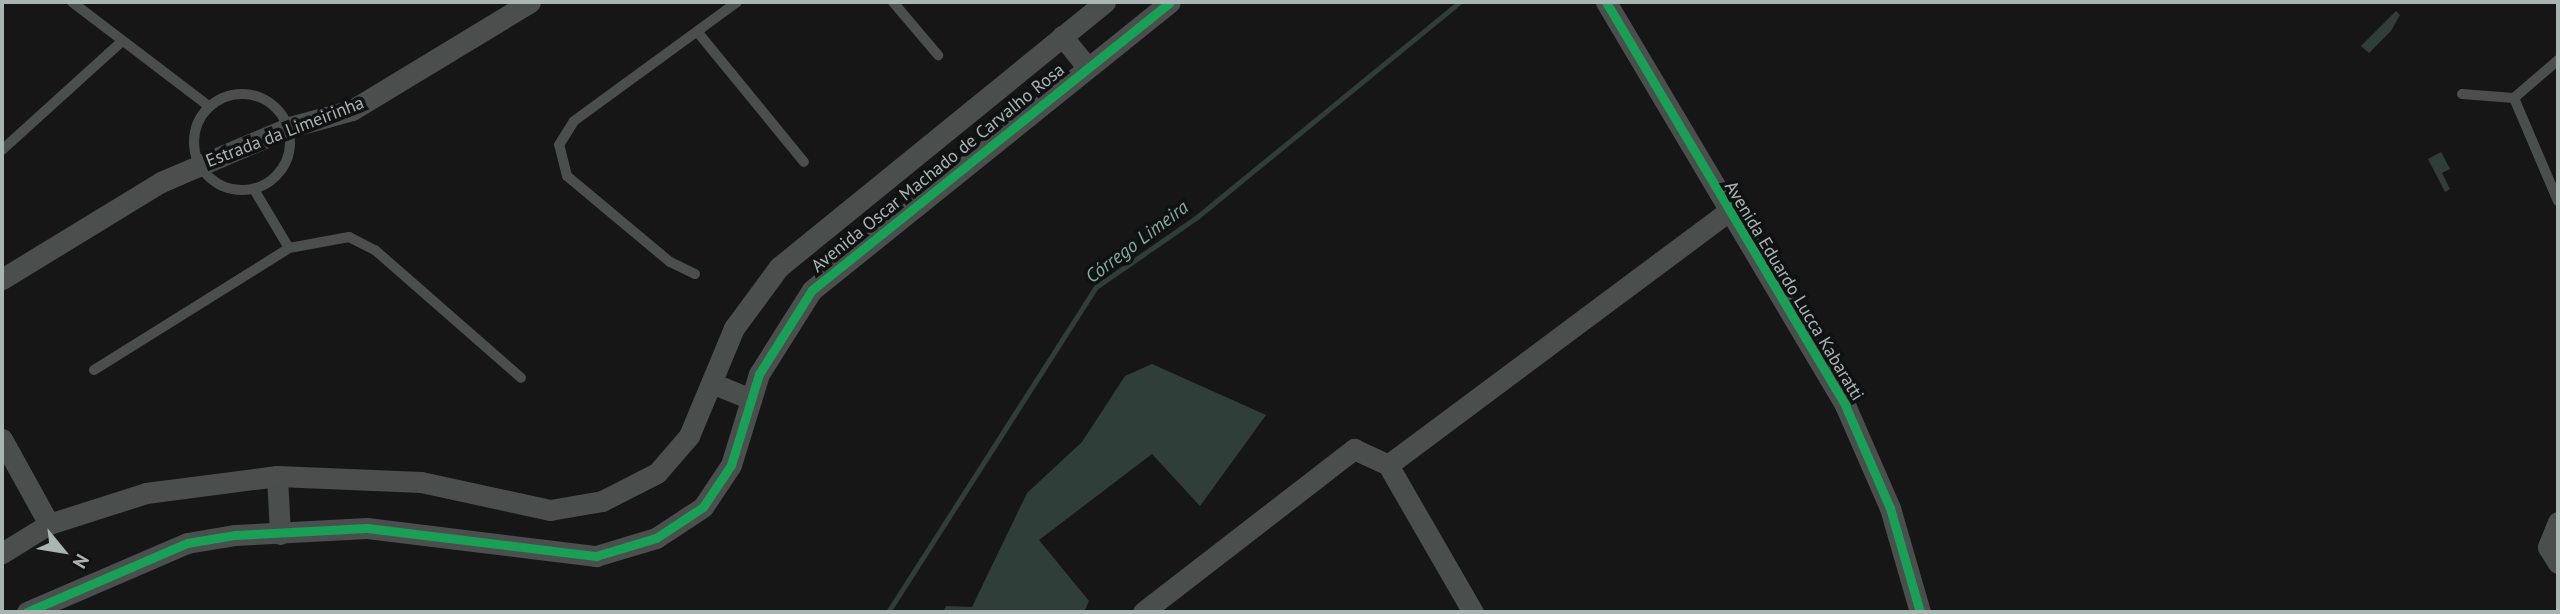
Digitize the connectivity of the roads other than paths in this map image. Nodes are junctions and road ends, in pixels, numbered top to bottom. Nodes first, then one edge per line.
1 (72, 2) edge
2 (530, 2) edge
3 (737, 2) edge
4 (893, 2) edge
5 (1105, 2) edge
6 (1170, 2) edge
7 (1606, 2) edge
8 (700, 35) junction
9 (1062, 36) junction
10 (120, 43) junction
11 (938, 55) dead end
12 (2558, 60) edge
13 (1087, 67) junction
14 (2462, 94) dead end
15 (2514, 98) junction
16 (210, 107) junction
17 (290, 127) junction
18 (2, 150) edge
19 (804, 162) dead end
20 (199, 166) junction
21 (255, 191) junction
22 (2558, 201) edge
23 (1728, 212) junction
24 (289, 248) junction
25 (695, 274) dead end
26 (2, 279) edge
27 (94, 370) dead end
28 (521, 378) dead end
29 (714, 384) junction
30 (751, 399) junction
31 (2, 439) edge
32 (1388, 466) junction
33 (277, 476) junction
34 (2558, 522) edge
35 (49, 524) junction
36 (280, 534) junction
37 (2, 553) edge
38 (2558, 563) edge
39 (27, 612) edge
40 (1143, 612) edge
41 (1473, 612) edge
42 (1920, 612) edge

1 - 10 lane
2 - 17 street, Estrada da Limeirinha
3 - 8 lane
4 - 11 lane
5 - 9 street, Avenida Oscar Machado de Carvalho Rosa
6 - 13 street, Avenida Oscar Machado de Carvalho Rosa
7 - 23 street, Avenida Eduardo Lucca Kabaratti
8 - 19 lane
8 - 25 lane
9 - 13 street
9 - 29 street, Avenida Oscar Machado de Carvalho Rosa
10 - 16 lane
10 - 18 lane
12 - 15 lane
13 - 30 street, Avenida Oscar Machado de Carvalho Rosa
14 - 15 lane
15 - 22 lane
16 - 17 lane
16 - 20 lane
17 - 20 street, Estrada da Limeirinha
17 - 21 lane
20 - 21 lane
20 - 26 street, Estrada da Limeirinha
21 - 24 lane
23 - 32 street
23 - 42 street, Avenida Eduardo Lucca Kabaratti
24 - 27 lane
24 - 28 lane
29 - 30 street
29 - 33 street, Avenida Oscar Machado de Carvalho Rosa
30 - 36 street, Avenida Oscar Machado de Carvalho Rosa
31 - 35 street
32 - 40 street
32 - 41 street
33 - 35 street, Avenida Oscar Machado de Carvalho Rosa
33 - 36 street
34 - 38 street
35 - 37 street, Avenida Oscar Machado de Carvalho Rosa
36 - 39 street, Avenida Oscar Machado de Carvalho Rosa

